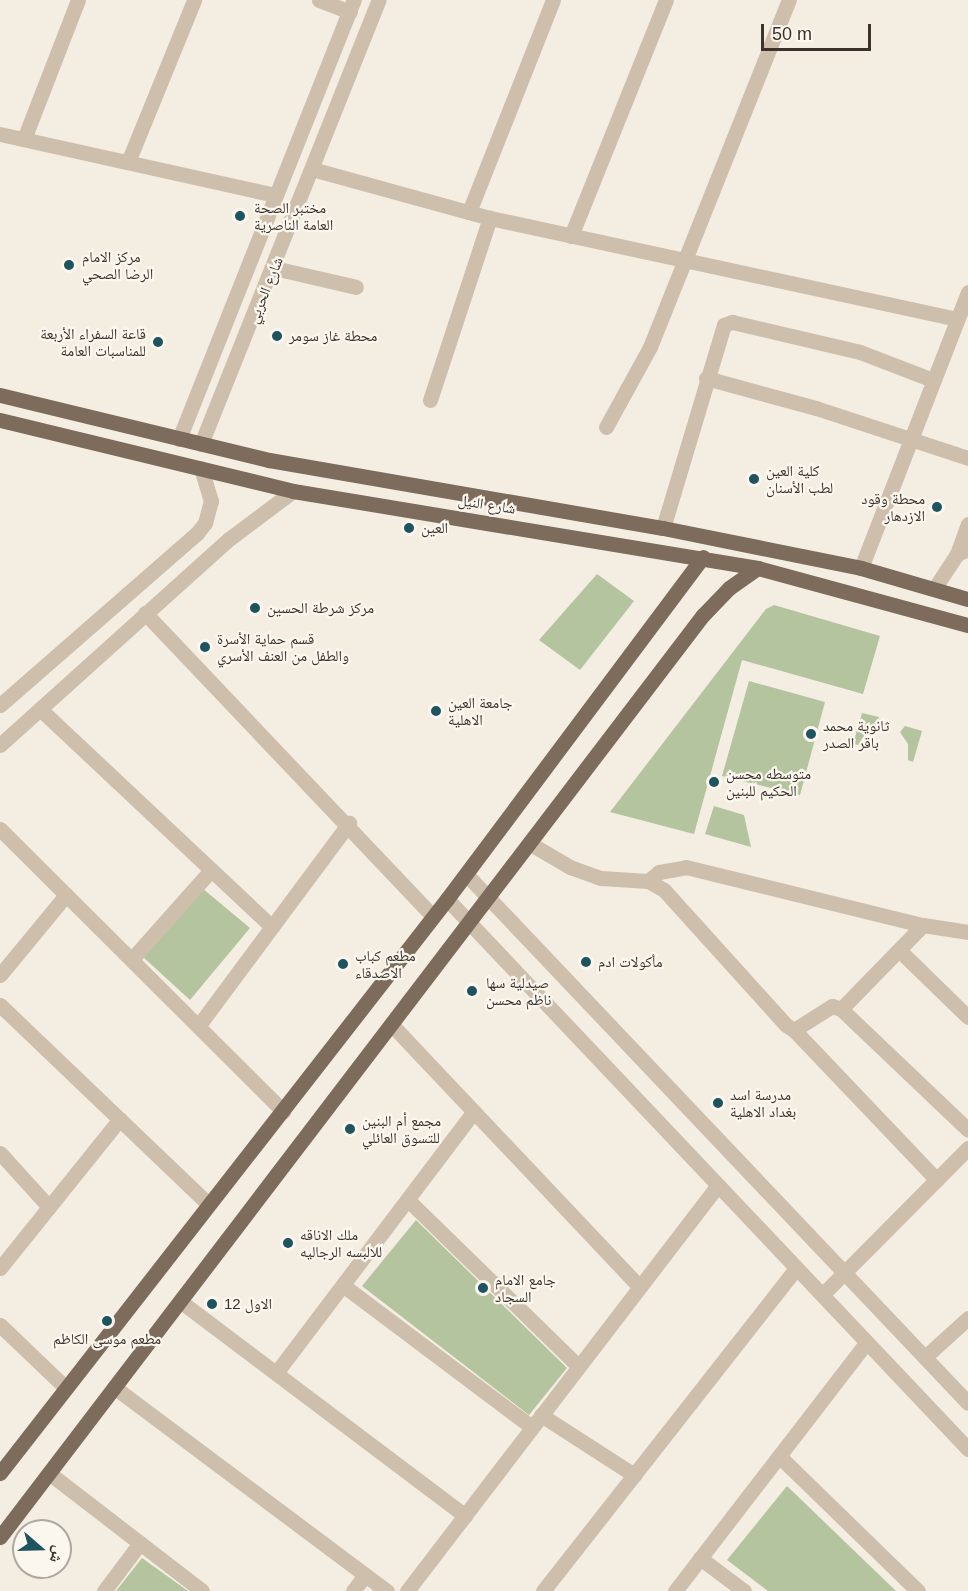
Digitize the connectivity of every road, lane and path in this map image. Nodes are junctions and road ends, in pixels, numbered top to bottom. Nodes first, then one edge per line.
1 (78, 0) edge
2 (194, 0) edge
3 (319, 0) edge
4 (379, 0) edge
5 (554, 0) edge
6 (666, 0) edge
7 (789, 0) edge
8 (352, 6) edge
9 (0, 134) edge
10 (24, 139) junction
11 (128, 162) junction
12 (312, 169) junction
13 (275, 195) junction
14 (469, 212) junction
15 (490, 218) junction
16 (571, 236) junction
17 (687, 259) junction
18 (274, 268) junction
19 (356, 287) dead end
20 (968, 292) edge
21 (957, 319) junction
22 (706, 378) junction
23 (933, 380) junction
24 (0, 395) edge
25 (430, 400) dead end
26 (190, 411) junction
27 (0, 420) edge
28 (211, 420) junction
29 (606, 427) dead end
30 (179, 439) junction
31 (910, 441) junction
32 (201, 444) junction
33 (968, 458) edge
34 (201, 469) junction
35 (293, 491) junction
36 (968, 524) edge
37 (663, 528) junction
38 (962, 552) edge
39 (703, 557) junction
40 (758, 568) junction
41 (861, 568) junction
42 (934, 590) junction
43 (968, 599) edge
44 (144, 613) junction
45 (968, 625) edge
46 (0, 705) edge
47 (40, 709) junction
48 (0, 746) edge
49 (349, 823) junction
50 (0, 829) edge
51 (529, 843) junction
52 (211, 870) junction
53 (466, 874) junction
54 (648, 881) junction
55 (66, 895) junction
56 (488, 897) junction
57 (447, 899) junction
58 (433, 916) junction
59 (468, 922) junction
60 (923, 925) junction
61 (272, 927) junction
62 (968, 932) edge
63 (899, 950) junction
64 (132, 959) junction
65 (0, 975) edge
66 (0, 1005) edge
67 (840, 1009) junction
68 (968, 1017) edge
69 (391, 1023) junction
70 (199, 1025) junction
71 (794, 1030) junction
72 (283, 1111) junction
73 (474, 1112) junction
74 (120, 1119) junction
75 (968, 1130) edge
76 (968, 1148) edge
77 (0, 1153) edge
78 (936, 1180) junction
79 (718, 1185) junction
80 (409, 1201) junction
81 (208, 1204) junction
82 (50, 1207) junction
83 (0, 1268) edge
84 (796, 1268) junction
85 (844, 1273) junction
86 (344, 1286) junction
87 (640, 1287) junction
88 (823, 1294) junction
89 (180, 1301) junction
90 (968, 1318) edge
91 (0, 1324) edge
92 (867, 1342) junction
93 (925, 1357) junction
94 (578, 1366) junction
95 (276, 1373) junction
96 (114, 1387) junction
97 (66, 1388) junction
98 (968, 1403) edge
99 (536, 1421) junction
100 (968, 1449) edge
101 (779, 1456) junction
102 (0, 1473) edge
103 (49, 1473) junction
104 (633, 1475) junction
105 (465, 1516) junction
106 (0, 1537) edge
107 (140, 1543) junction
108 (700, 1558) junction
109 (365, 1575) junction
110 (551, 1588) edge
111 (104, 1591) edge
112 (202, 1591) edge
113 (353, 1591) edge
114 (387, 1591) edge
115 (407, 1591) edge
116 (675, 1591) edge
117 (744, 1591) edge
118 (918, 1591) edge

1 - 10 street
2 - 11 street
3 - 8 street
4 - 12 street, شارع الحربي
5 - 14 street
6 - 16 street
7 - 17 street
8 - 13 street, شارع الحربي
9 - 10 street
10 - 11 street
11 - 13 street
12 - 14 street
12 - 18 street, شارع الحربي
13 - 26 street, شارع الحربي
14 - 15 street
15 - 16 street
15 - 25 street
16 - 17 street
17 - 21 street
17 - 29 street
18 - 19 street
18 - 28 street, شارع الحربي
20 - 21 street
21 - 23 street
22 - 23 street
22 - 31 street
22 - 37 street
23 - 31 street
24 - 30 main road
26 - 28 street
26 - 30 street, شارع الحربي
27 - 34 main road, شارع النيل
28 - 32 street, شارع الحربي
30 - 32 main road
31 - 33 street
31 - 41 street
32 - 37 main road
34 - 35 main road, شارع النيل
34 - 46 street
35 - 39 main road, شارع النيل
35 - 44 street
36 - 38 street
37 - 41 main road
38 - 42 street
39 - 40 main road, شارع النيل
39 - 53 main road
40 - 45 main road, شارع النيل
40 - 51 main road
41 - 42 main road
42 - 43 main road
44 - 47 street
44 - 49 street
47 - 48 street
47 - 52 street
49 - 58 street
49 - 61 street
50 - 55 street
51 - 54 street
51 - 56 main road
52 - 61 street
52 - 64 street
53 - 56 street
53 - 57 main road
54 - 60 street
54 - 71 street
55 - 64 street
55 - 65 street
56 - 59 main road
56 - 85 street
57 - 58 main road
57 - 59 street
58 - 72 main road
59 - 69 main road
59 - 79 street
60 - 62 street
60 - 63 street
61 - 70 street
63 - 67 street
63 - 68 street
64 - 70 street
66 - 74 street
67 - 71 street
67 - 75 street
69 - 73 street
69 - 89 main road
70 - 72 street
71 - 78 street
72 - 81 main road
73 - 80 street
73 - 87 street
74 - 81 street
74 - 82 street
76 - 78 street
77 - 82 street
78 - 85 street
79 - 84 street
79 - 87 street
80 - 86 street
80 - 94 street
81 - 97 main road
82 - 83 street
84 - 88 street
84 - 104 street
85 - 88 street
85 - 93 street
86 - 95 street
86 - 99 street
87 - 94 street
88 - 92 street
89 - 95 street
89 - 96 main road
90 - 93 street
91 - 97 street
92 - 100 street
92 - 101 street
93 - 98 street
94 - 99 street
95 - 105 street
96 - 103 main road
96 - 109 street
97 - 102 main road
99 - 104 street
99 - 105 street
101 - 108 street
101 - 118 street
103 - 106 main road
103 - 107 street
104 - 110 street
105 - 115 street
107 - 111 street
107 - 112 street
108 - 116 street
108 - 117 street
109 - 113 street
109 - 114 street

